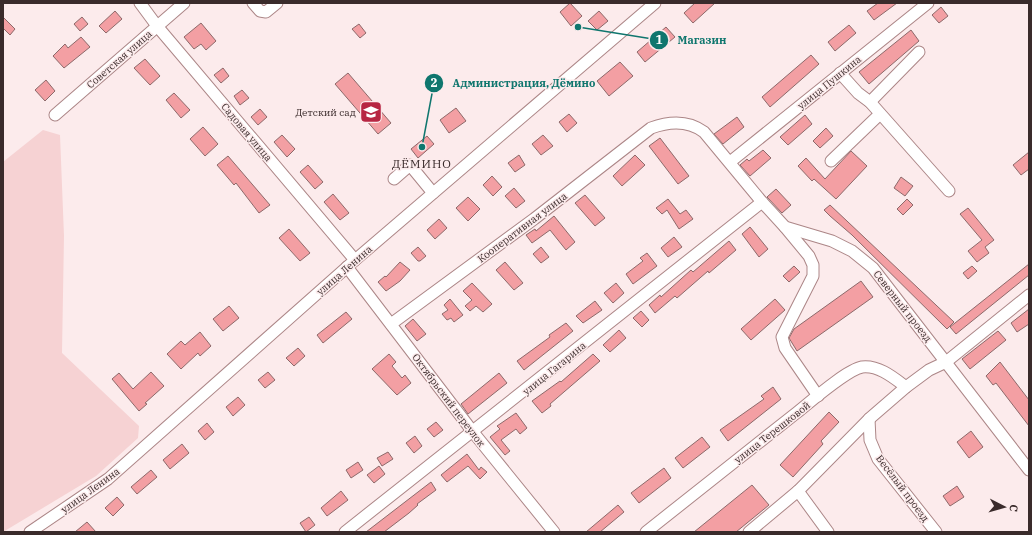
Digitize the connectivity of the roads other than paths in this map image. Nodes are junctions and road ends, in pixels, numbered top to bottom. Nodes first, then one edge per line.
1 (140, 3) edge
2 (184, 3) edge
3 (253, 3) edge
4 (277, 3) edge
5 (928, 3) edge
6 (653, 4) edge
7 (157, 26) junction
8 (919, 52) dead end
9 (840, 73) junction
10 (870, 102) junction
11 (880, 114) junction
12 (55, 115) dead end
13 (831, 161) dead end
14 (730, 162) junction
15 (394, 179) dead end
16 (949, 191) dead end
17 (433, 193) junction
18 (762, 202) junction
19 (785, 227) junction
20 (351, 263) junction
21 (1029, 295) edge
22 (391, 324) junction
23 (946, 362) junction
24 (906, 387) junction
25 (818, 396) junction
26 (869, 419) junction
27 (473, 432) junction
28 (1029, 470) edge
29 (798, 491) junction
30 (30, 532) edge
31 (345, 532) edge
32 (554, 532) edge
33 (646, 532) edge
34 (749, 532) edge
35 (828, 532) edge
36 (936, 532) edge

1 - 7 street, Садовая улица
2 - 7 street, Советская улица
3 - 4 street
5 - 9 street, улица Пушкина
6 - 17 street, улица Ленина
7 - 12 street, Советская улица
7 - 20 street, Садовая улица
8 - 10 street
9 - 10 street
9 - 14 street, улица Пушкина
10 - 11 street
11 - 13 street
11 - 16 street
14 - 18 street
14 - 22 street, Кооперативная улица
15 - 17 street
17 - 20 street, улица Ленина
18 - 19 street
18 - 27 street, улица Гагарина
19 - 23 street, Северный проезд
19 - 25 street
20 - 22 street, Октябрьский переулок
20 - 30 street, улица Ленина
21 - 23 street
22 - 27 street, Октябрьский переулок
23 - 24 street
23 - 28 street, Северный проезд
24 - 25 street, улица Терешковой
24 - 26 street
25 - 33 street, улица Терешковой
26 - 29 street
26 - 36 street, Весёлый проезд
27 - 31 street, улица Гагарина
27 - 32 street, Октябрьский переулок
29 - 34 street
29 - 35 street

